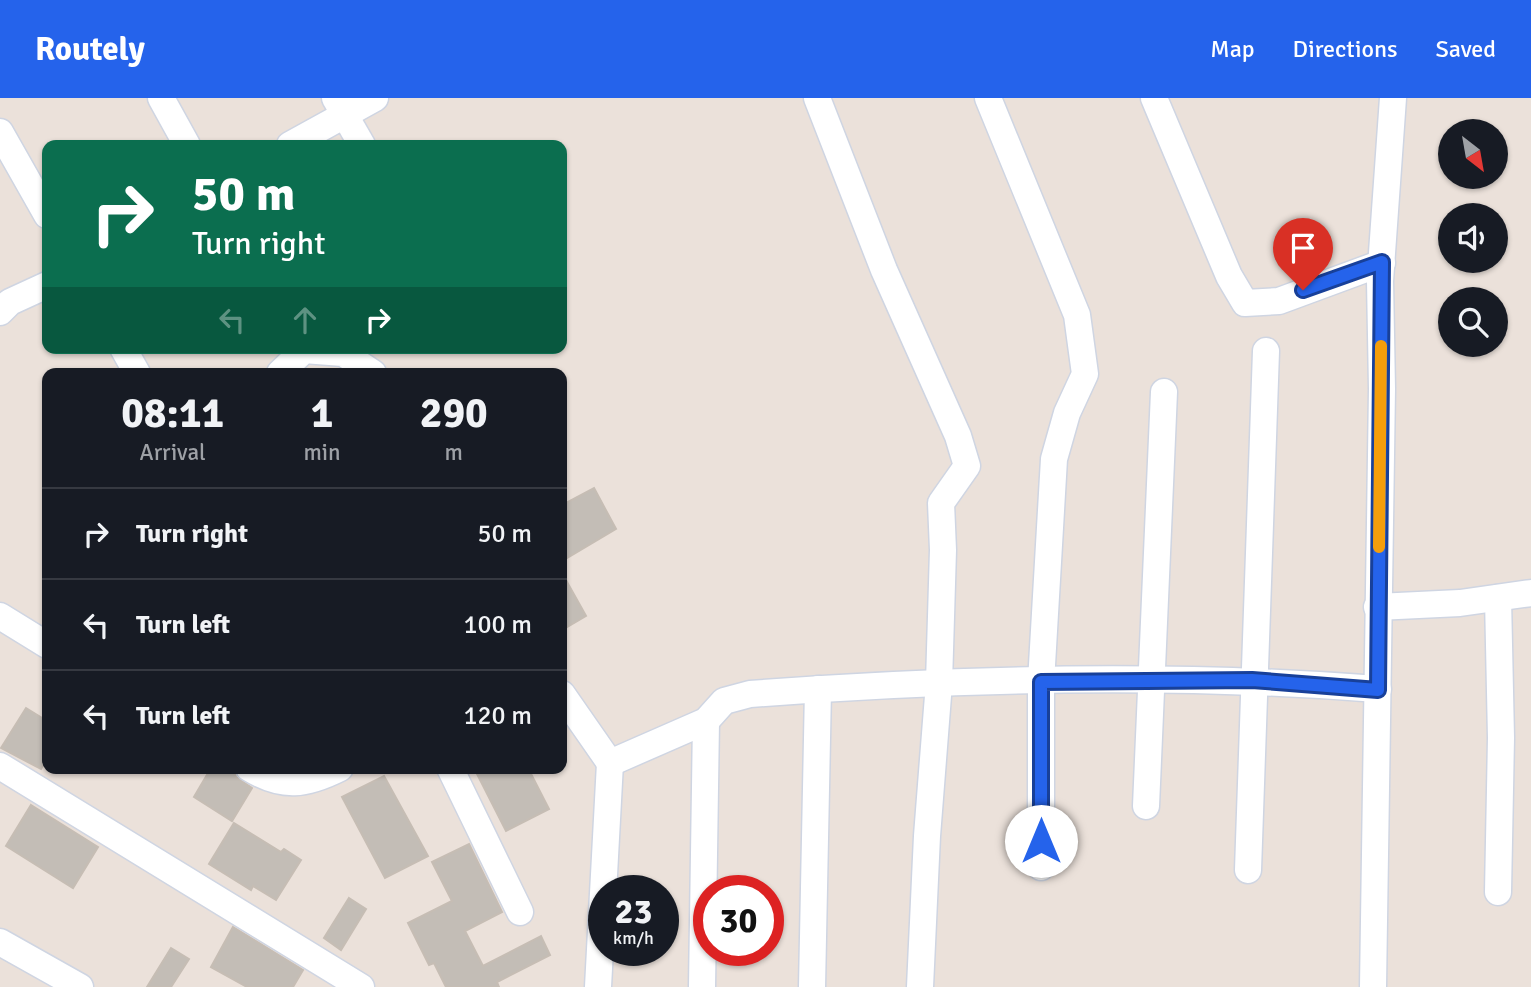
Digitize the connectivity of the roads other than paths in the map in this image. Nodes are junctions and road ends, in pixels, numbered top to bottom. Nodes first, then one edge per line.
1 (162, 98) edge
2 (375, 98) edge
3 (817, 98) edge
4 (988, 98) edge
5 (1154, 98) edge
6 (1393, 98) edge
7 (340, 106) edge
8 (0, 132) edge
9 (184, 140) edge
10 (296, 140) edge
11 (359, 140) edge
12 (42, 206) edge
13 (1382, 262) junction
14 (42, 287) edge
15 (3, 301) edge
16 (1266, 351) dead end
17 (299, 354) edge
18 (344, 354) edge
19 (286, 368) edge
20 (366, 368) edge
21 (1164, 392) dead end
22 (1531, 593) edge
23 (1498, 598) junction
24 (1377, 607) junction
25 (0, 616) edge
26 (42, 642) edge
27 (1150, 679) junction
28 (1252, 680) junction
29 (939, 682) junction
30 (1041, 682) junction
31 (818, 689) junction
32 (1378, 690) junction
33 (567, 701) edge
34 (706, 721) junction
35 (610, 763) junction
36 (0, 766) edge
37 (261, 774) edge
38 (327, 774) edge
39 (453, 774) edge
40 (1146, 806) dead end
41 (1041, 867) dead end
42 (1248, 870) dead end
43 (1498, 892) dead end
44 (520, 912) dead end
45 (0, 942) edge
46 (80, 987) edge
47 (361, 987) edge
48 (598, 987) edge
49 (702, 987) edge
50 (812, 987) edge
51 (920, 987) edge
52 (1373, 987) edge

1 - 9 street
2 - 7 street
3 - 29 street
4 - 30 street
5 - 13 street
6 - 13 street
7 - 10 street
7 - 11 street
8 - 12 street
13 - 24 street
14 - 15 street
16 - 28 street
17 - 19 street
18 - 20 street
21 - 27 street
22 - 23 street
23 - 24 street
23 - 43 street
24 - 32 street
25 - 26 street
27 - 28 street
27 - 30 street
27 - 40 street
28 - 32 street
28 - 42 street
29 - 30 street
29 - 31 street
29 - 51 street
30 - 41 street
31 - 34 street
31 - 50 street
32 - 52 street
33 - 35 street
34 - 35 street
34 - 49 street
35 - 48 street
36 - 47 street
37 - 38 street
39 - 44 street
45 - 46 street

